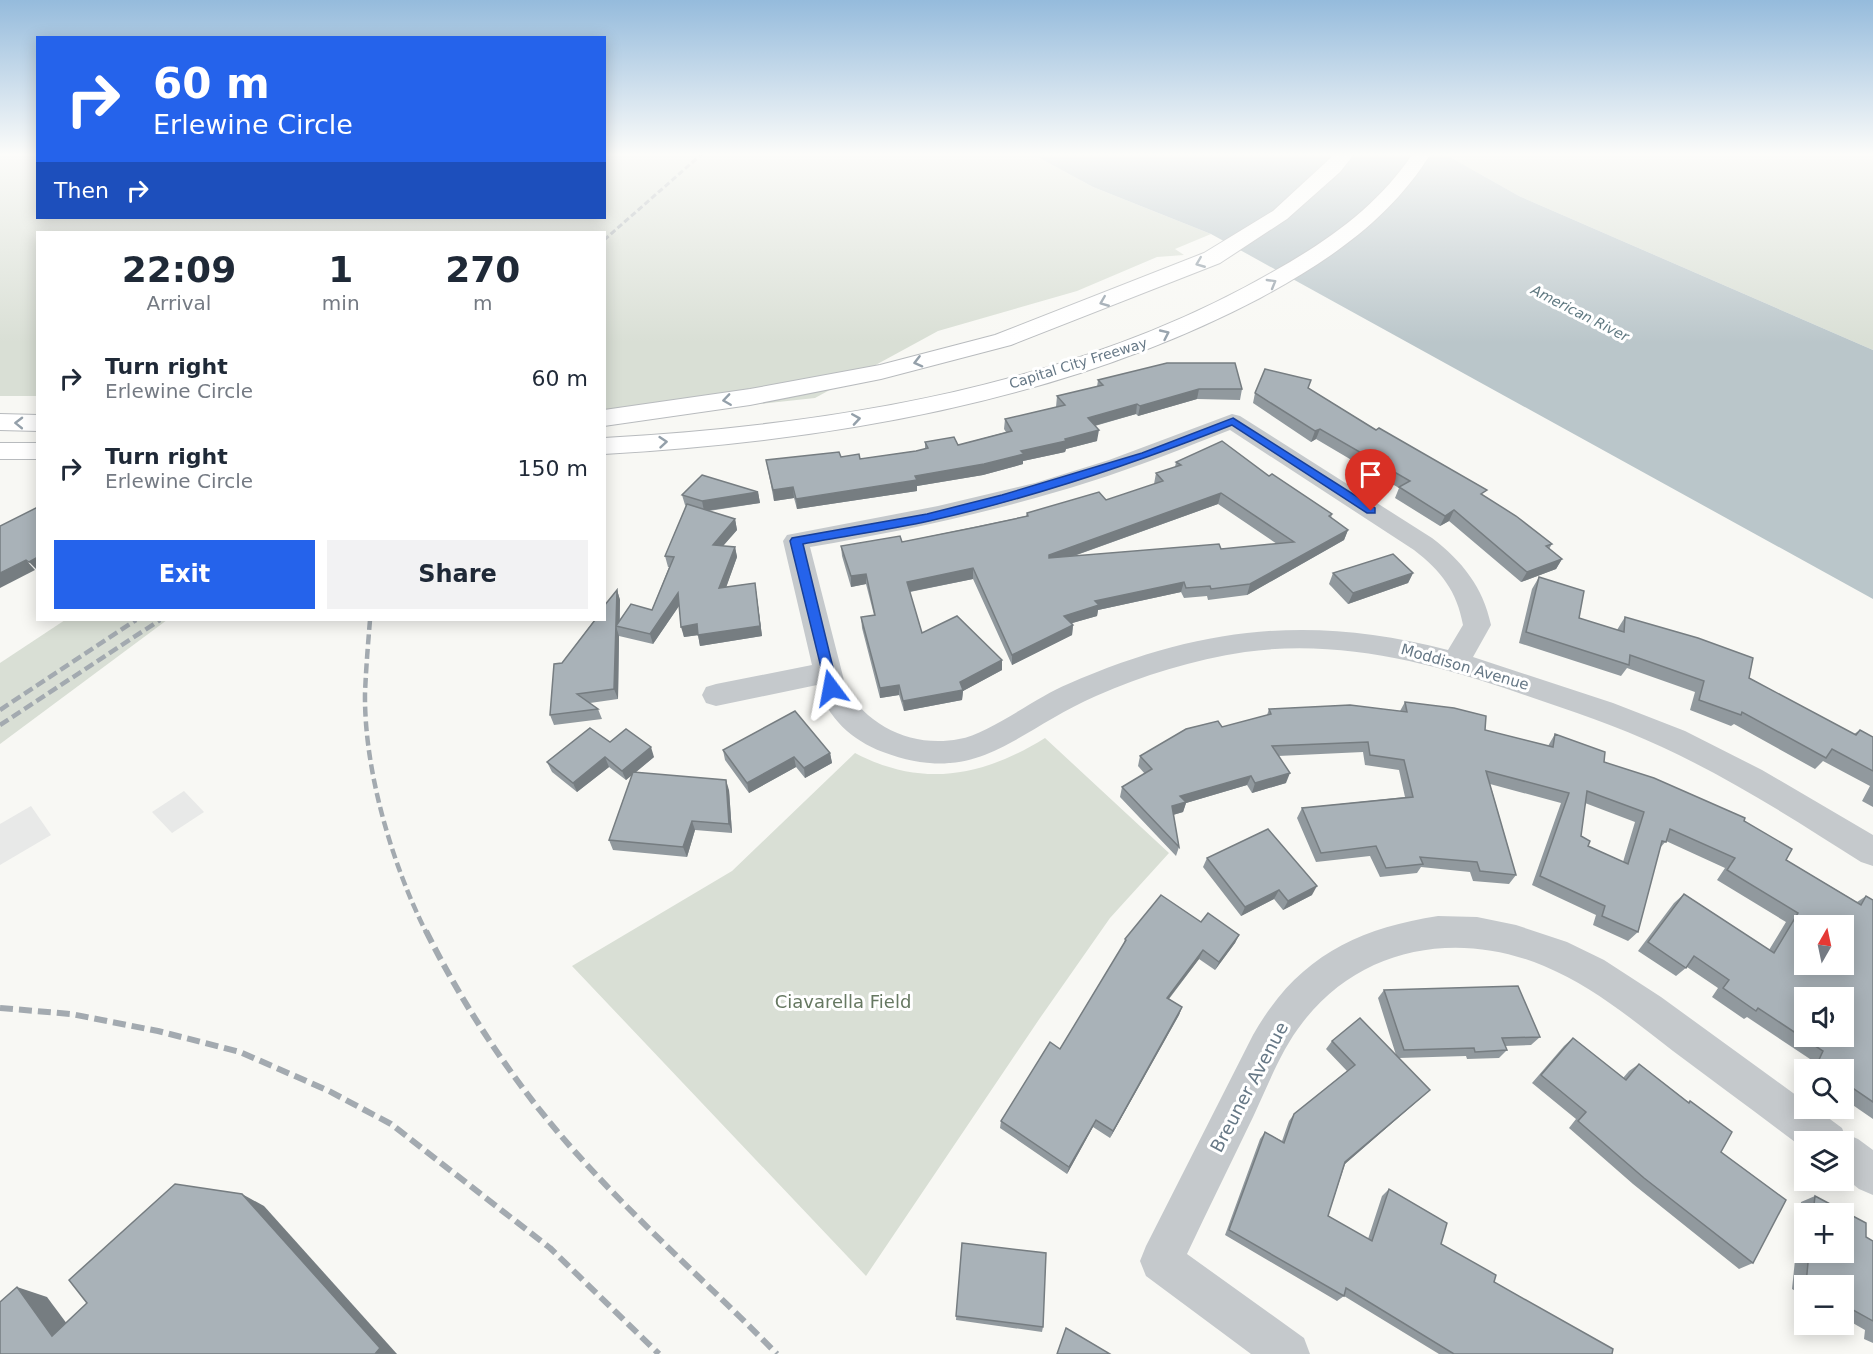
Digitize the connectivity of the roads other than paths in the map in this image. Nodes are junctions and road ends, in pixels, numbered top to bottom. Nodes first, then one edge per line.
1 (1278, 216) edge
2 (1367, 216) edge
3 (606, 418) edge
4 (0, 422) edge
5 (36, 423) edge
6 (606, 446) edge
7 (0, 451) edge
8 (36, 451) edge
9 (1456, 661) junction
10 (828, 672) junction
11 (716, 695) dead end
12 (1873, 852) edge
13 (1813, 1131) edge
14 (1854, 1161) edge
15 (1873, 1175) edge
16 (1288, 1354) edge

1 -> 3 highway
6 -> 2 highway, Capital City Freeway
5 -> 4 highway
7 - 8 highway
9 - 10 street, Moddison Avenue
9 - 10 street
9 - 12 street, Moddison Avenue
10 - 11 street
13 - 16 street, Breuner Avenue
14 - 15 street

